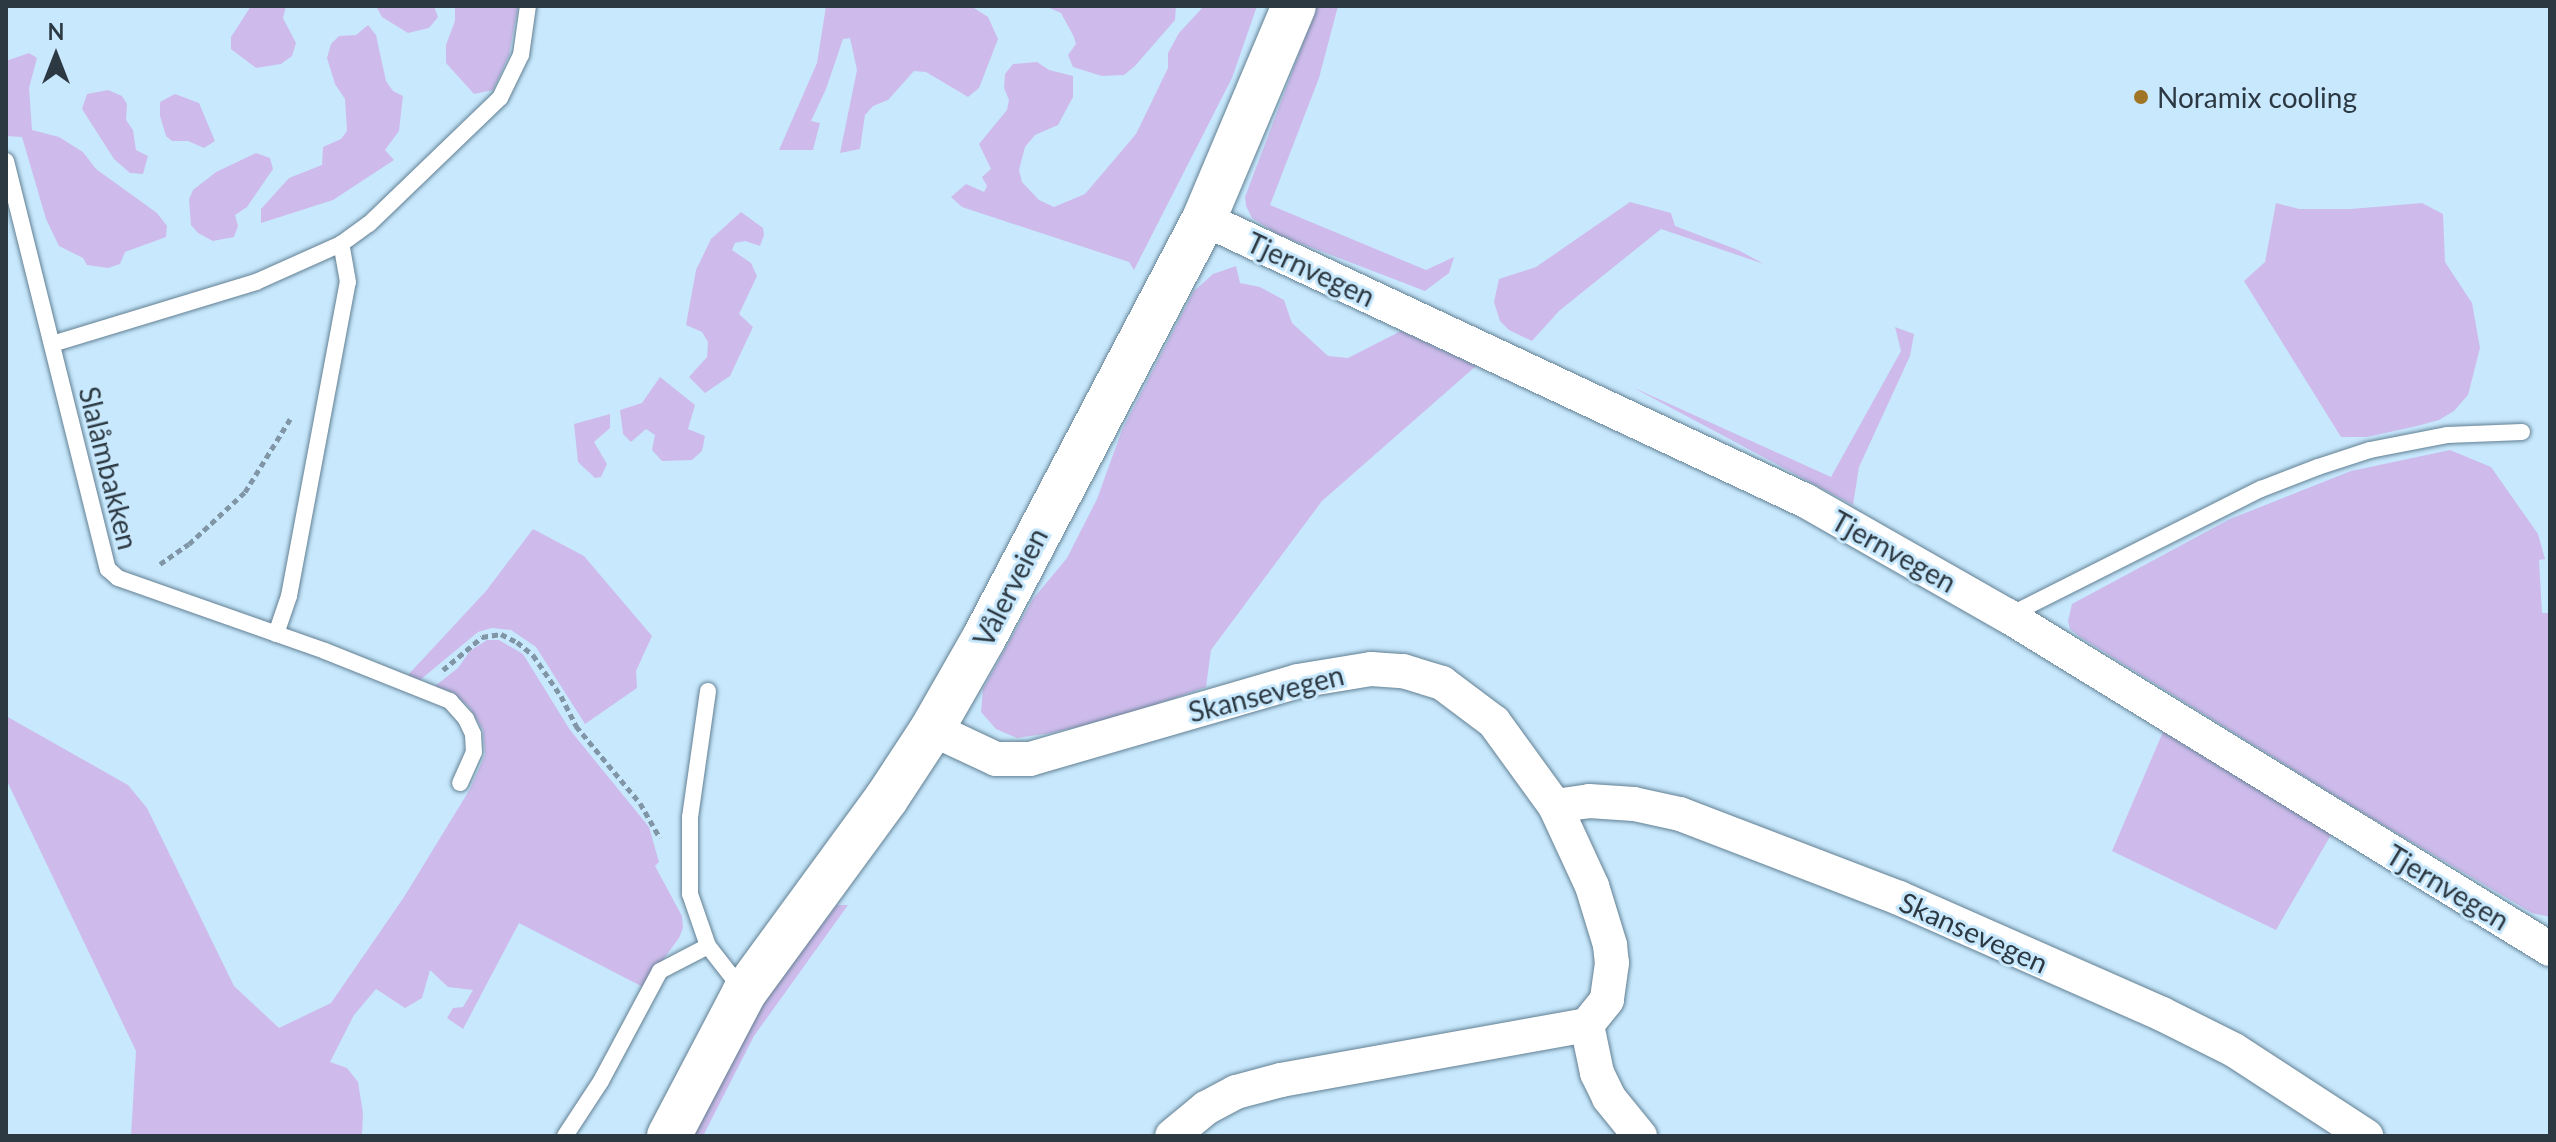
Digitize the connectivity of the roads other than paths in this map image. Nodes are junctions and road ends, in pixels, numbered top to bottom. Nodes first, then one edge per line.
1 (528, 6) edge
2 (1294, 6) edge
3 (6, 161) edge
4 (1204, 219) junction
5 (341, 244) junction
6 (52, 344) junction
7 (2522, 432) dead end
8 (2008, 616) junction
9 (276, 634) junction
10 (708, 691) dead end
11 (932, 729) junction
12 (460, 783) dead end
13 (1555, 806) junction
14 (708, 946) junction
15 (2550, 949) edge
16 (744, 993) junction
17 (1587, 1025) junction
18 (565, 1136) edge
19 (669, 1136) edge
20 (1172, 1136) edge
21 (1640, 1136) edge
22 (2366, 1136) edge

1 - 5 lane
2 - 4 street, Vålerveien
3 - 6 lane, Slalåmbakken
4 - 8 street, Tjernvegen
4 - 11 street, Vålerveien
5 - 6 lane
5 - 9 lane
6 - 9 lane, Slalåmbakken
7 - 8 lane
8 - 15 street, Tjernvegen
9 - 12 lane, Slalåmbakken
10 - 14 lane
11 - 13 street, Skansevegen
11 - 16 street, Vålerveien
13 - 17 street, Skansevegen
13 - 22 street, Skansevegen
14 - 16 lane
14 - 18 lane
16 - 19 street, Vålerveien
17 - 20 street
17 - 21 street

